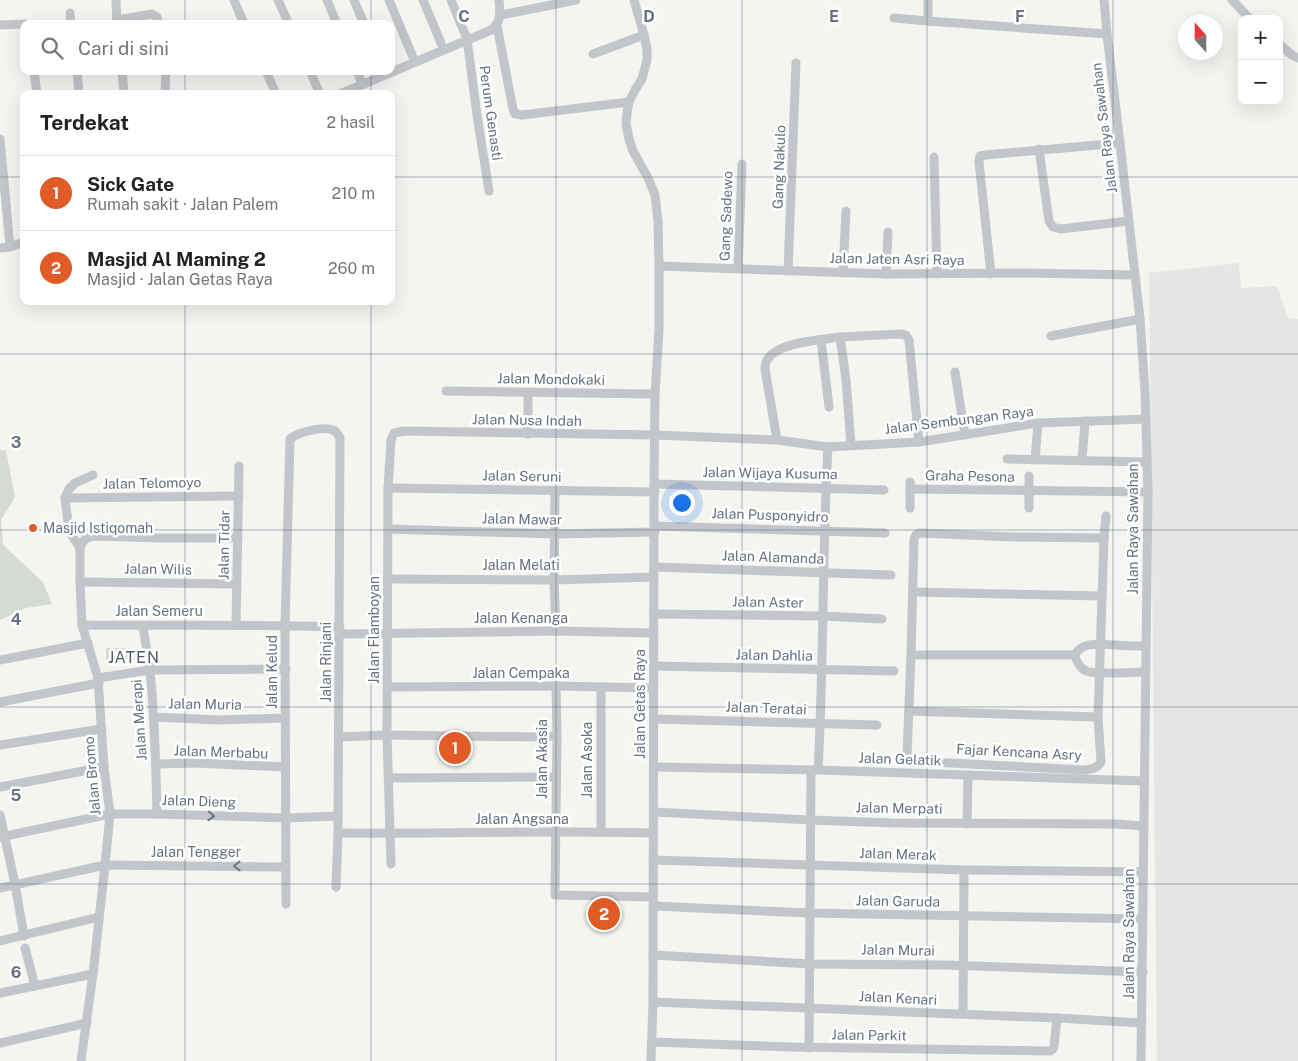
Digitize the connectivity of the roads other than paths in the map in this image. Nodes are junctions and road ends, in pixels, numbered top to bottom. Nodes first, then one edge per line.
1 (116, 0) edge
2 (234, 0) edge
3 (278, 0) edge
4 (327, 0) edge
5 (354, 0) edge
6 (389, 0) edge
7 (423, 0) edge
8 (451, 0) edge
9 (499, 0) edge
10 (576, 0) edge
11 (634, 0) edge
12 (928, 0) edge
13 (1104, 0) edge
14 (1232, 0) edge
15 (70, 13) dead end
16 (1246, 15) edge
17 (501, 16) junction
18 (894, 18) dead end
19 (71, 20) edge
20 (117, 20) edge
21 (126, 20) edge
22 (158, 20) edge
23 (242, 20) edge
24 (287, 20) edge
25 (335, 20) edge
26 (362, 20) edge
27 (928, 21) junction
28 (20, 24) edge
29 (0, 25) edge
30 (497, 26) junction
31 (1107, 34) junction
32 (644, 35) junction
33 (467, 39) junction
34 (440, 44) dead end
35 (1283, 47) edge
36 (593, 54) dead end
37 (1298, 58) edge
38 (415, 62) junction
39 (796, 63) dead end
40 (395, 69) edge
41 (35, 75) edge
42 (77, 75) edge
43 (122, 75) edge
44 (166, 75) edge
45 (268, 75) edge
46 (312, 75) edge
47 (358, 75) edge
48 (380, 75) edge
49 (362, 84) junction
50 (36, 90) edge
51 (79, 90) edge
52 (124, 90) edge
53 (165, 90) edge
54 (274, 90) edge
55 (318, 90) edge
56 (349, 90) edge
57 (629, 102) junction
58 (0, 140) edge
59 (1120, 143) junction
60 (1039, 149) junction
61 (934, 157) dead end
62 (742, 164) dead end
63 (488, 191) dead end
64 (846, 211) dead end
65 (1129, 221) junction
66 (888, 232) dead end
67 (20, 243) edge
68 (5, 247) edge
69 (659, 266) junction
70 (738, 269) junction
71 (788, 271) junction
72 (843, 273) junction
73 (886, 274) junction
74 (937, 274) junction
75 (991, 274) junction
76 (1135, 275) junction
77 (1140, 319) junction
78 (840, 336) junction
79 (1051, 336) dead end
80 (821, 340) junction
81 (955, 372) dead end
82 (446, 391) dead end
83 (528, 392) junction
84 (655, 394) junction
85 (829, 407) dead end
86 (1146, 419) junction
87 (1085, 421) junction
88 (1038, 423) junction
89 (398, 432) joint
90 (528, 434) junction
91 (655, 435) junction
92 (965, 435) junction
93 (340, 438) joint
94 (777, 440) junction
95 (919, 442) junction
96 (851, 445) junction
97 (828, 447) junction
98 (1007, 459) dead end
99 (1035, 460) junction
100 (1082, 461) junction
101 (1147, 462) junction
102 (239, 466) dead end
103 (93, 475) dead end
104 (1029, 476) dead end
105 (388, 488) junction
106 (654, 488) junction
107 (826, 488) junction
108 (884, 490) dead end
109 (555, 491) junction
110 (1029, 491) junction
111 (1148, 492) junction
112 (239, 496) junction
113 (65, 498) junction
114 (910, 508) dead end
115 (1029, 508) dead end
116 (1106, 516) dead end
117 (388, 529) junction
118 (655, 529) junction
119 (824, 530) junction
120 (885, 533) dead end
121 (554, 534) junction
122 (238, 538) junction
123 (1104, 538) junction
124 (80, 548) junction
125 (654, 572) junction
126 (823, 573) junction
127 (891, 575) dead end
128 (388, 579) junction
129 (554, 580) junction
130 (80, 582) junction
131 (237, 584) junction
132 (913, 592) junction
133 (1102, 596) junction
134 (654, 614) junction
135 (823, 616) junction
136 (882, 619) dead end
137 (82, 624) junction
138 (236, 625) junction
139 (285, 625) junction
140 (143, 626) junction
141 (340, 630) junction
142 (556, 631) junction
143 (387, 633) junction
144 (654, 633) junction
145 (88, 643) junction
146 (1101, 644) junction
147 (1145, 646) junction
148 (911, 655) junction
149 (1075, 655) junction
150 (0, 660) edge
151 (654, 666) junction
152 (286, 669) junction
153 (150, 670) junction
154 (822, 670) junction
155 (894, 671) dead end
156 (1100, 672) junction
157 (1145, 672) junction
158 (98, 681) junction
159 (556, 686) junction
160 (388, 687) junction
161 (601, 687) junction
162 (653, 688) junction
163 (0, 702) edge
164 (909, 711) junction
165 (154, 717) junction
166 (1098, 717) junction
167 (285, 718) junction
168 (654, 719) junction
169 (820, 724) junction
170 (877, 725) dead end
171 (101, 729) junction
172 (388, 735) junction
173 (557, 736) junction
174 (339, 737) junction
175 (0, 746) edge
176 (156, 764) junction
177 (104, 767) junction
178 (654, 767) junction
179 (285, 768) junction
180 (814, 770) junction
181 (968, 774) junction
182 (556, 777) junction
183 (388, 778) junction
184 (1144, 781) junction
185 (0, 787) edge
186 (654, 812) junction
187 (110, 814) junction
188 (157, 814) junction
189 (0, 815) edge
190 (338, 816) junction
191 (286, 818) junction
192 (810, 820) junction
193 (967, 824) junction
194 (1143, 826) junction
195 (338, 832) junction
196 (601, 832) junction
197 (391, 833) junction
198 (555, 833) junction
199 (653, 833) junction
200 (2, 836) edge
201 (653, 860) junction
202 (391, 864) dead end
203 (105, 865) junction
204 (809, 865) junction
205 (286, 867) junction
206 (964, 870) junction
207 (1143, 872) junction
208 (15, 884) junction
209 (336, 887) dead end
210 (0, 888) edge
211 (653, 901) junction
212 (286, 904) dead end
213 (809, 913) junction
214 (964, 916) junction
215 (99, 918) junction
216 (1142, 919) junction
217 (24, 936) junction
218 (0, 941) edge
219 (25, 948) dead end
220 (653, 956) junction
221 (810, 964) junction
222 (963, 965) junction
223 (1142, 972) junction
224 (93, 974) junction
225 (35, 986) junction
226 (0, 993) edge
227 (653, 1002) junction
228 (810, 1007) junction
229 (963, 1014) junction
230 (1057, 1018) junction
231 (86, 1023) junction
232 (1142, 1023) junction
233 (652, 1042) junction
234 (0, 1043) edge
235 (809, 1048) junction
236 (80, 1061) edge
237 (652, 1061) edge
238 (1141, 1061) edge

1 - 20 street
2 - 23 street
3 - 24 street
4 - 25 street
5 - 26 street
6 - 38 street
7 - 34 street
8 - 33 street, Perum Genasti
9 - 17 street
10 - 17 street
11 - 32 street
12 - 27 street
13 - 31 street, Jalan Raya Sawahan
14 - 16 street
15 - 19 street
17 - 30 street
18 - 27 street
21 - 22 street
27 - 31 street
28 - 29 street
30 - 33 street
30 - 57 street
31 - 59 street, Jalan Raya Sawahan
32 - 36 street
32 - 57 street
33 - 38 street
33 - 63 street, Perum Genasti
35 - 37 street
38 - 40 street
39 - 71 street, Gang Nakulo
41 - 50 street
42 - 51 street
43 - 52 street
44 - 53 street
45 - 54 street
46 - 55 street
47 - 49 street
48 - 49 street
49 - 56 street
57 - 69 street, Jalan Getas Raya
58 - 68 street
59 - 60 street
59 - 65 street, Jalan Raya Sawahan
60 - 65 street
60 - 75 street
61 - 74 street
62 - 70 street, Gang Sadewo
64 - 72 street
65 - 76 street, Jalan Raya Sawahan
66 - 73 street
67 - 68 street
69 - 70 street, Jalan Jaten Asri Raya
69 - 84 street, Jalan Getas Raya
70 - 71 street, Jalan Jaten Asri Raya
71 - 72 street, Jalan Jaten Asri Raya
72 - 73 street, Jalan Jaten Asri Raya
73 - 74 street, Jalan Jaten Asri Raya
74 - 75 street, Jalan Jaten Asri Raya
75 - 76 street, Jalan Jaten Asri Raya
76 - 77 street, Jalan Raya Sawahan
77 - 79 street
77 - 86 street, Jalan Raya Sawahan
78 - 80 street
78 - 95 street
78 - 96 street
80 - 85 street
80 - 94 street
81 - 92 street
82 - 83 street, Jalan Mondokaki
83 - 84 street, Jalan Mondokaki
83 - 90 street
84 - 91 street, Jalan Getas Raya
86 - 87 street, Jalan Sembungan Raya
86 - 101 street, Jalan Raya Sawahan
87 - 88 street, Jalan Sembungan Raya
87 - 100 street
88 - 92 street, Jalan Sembungan Raya
88 - 99 street
89 - 90 street, Jalan Nusa Indah
89 - 105 street, Jalan Flamboyan
90 - 91 street, Jalan Nusa Indah
91 - 94 street, Jalan Sembungan Raya
91 - 106 street, Jalan Getas Raya
92 - 95 street, Jalan Sembungan Raya
93 - 139 street, Jalan Kelud
93 - 141 street, Jalan Rinjani
94 - 97 street, Jalan Sembungan Raya
95 - 96 street, Jalan Sembungan Raya
96 - 97 street, Jalan Sembungan Raya
97 - 107 street
98 - 99 street
99 - 100 street
100 - 101 street
101 - 111 street, Jalan Raya Sawahan
102 - 112 street, Jalan Tidar
103 - 113 street
104 - 110 street, Graha Pesona
105 - 109 street, Jalan Seruni
105 - 117 street, Jalan Flamboyan
106 - 107 street, Jalan Wijaya Kusuma
106 - 109 street, Jalan Seruni
106 - 118 street, Jalan Getas Raya
107 - 108 street, Jalan Wijaya Kusuma
107 - 119 street
109 - 121 street
110 - 111 street, Graha Pesona
110 - 114 street, Graha Pesona
110 - 115 street, Graha Pesona
111 - 147 street, Jalan Raya Sawahan
112 - 113 street, Jalan Telomoyo
112 - 122 street, Jalan Tidar
113 - 124 street
116 - 123 street, Fajar Kencana Asry
117 - 121 street, Jalan Mawar
117 - 128 street, Jalan Flamboyan
118 - 119 street, Jalan Pusponyidro
118 - 121 street, Jalan Mawar
118 - 125 street, Jalan Getas Raya
119 - 120 street, Jalan Pusponyidro
119 - 126 street
121 - 129 street
122 - 124 street
122 - 131 street, Jalan Tidar
123 - 132 street, Fajar Kencana Asry
123 - 133 street, Fajar Kencana Asry
124 - 130 street, Jalan Bromo
125 - 126 street, Jalan Alamanda
125 - 129 street, Jalan Melati
125 - 134 street, Jalan Getas Raya
126 - 127 street, Jalan Alamanda
126 - 135 street
128 - 129 street, Jalan Melati
128 - 143 street, Jalan Flamboyan
129 - 142 street
130 - 131 street, Jalan Wilis
130 - 137 street, Jalan Bromo
131 - 138 street, Jalan Tidar
132 - 133 street
132 - 148 street, Fajar Kencana Asry
133 - 146 street, Fajar Kencana Asry
134 - 135 street, Jalan Aster
134 - 144 street, Jalan Getas Raya
135 - 136 street, Jalan Aster
135 - 154 street
137 - 140 street, Jalan Semeru
137 - 145 street, Jalan Bromo
138 - 139 street, Jalan Semeru
138 - 140 street, Jalan Semeru
139 - 141 street, Jalan Kenanga
139 - 152 street, Jalan Kelud
140 - 153 street, Jalan Merapi
141 - 143 street, Jalan Kenanga
141 - 174 street, Jalan Rinjani
142 - 143 street, Jalan Kenanga
142 - 144 street, Jalan Kenanga
143 - 160 street, Jalan Flamboyan
144 - 151 street, Jalan Getas Raya
145 - 150 street
145 - 158 street, Jalan Bromo
146 - 147 street
146 - 149 street
146 - 156 street, Fajar Kencana Asry
147 - 157 street, Jalan Raya Sawahan
148 - 149 street
148 - 164 street, Fajar Kencana Asry
149 - 156 street
151 - 154 street, Jalan Dahlia
151 - 162 street, Jalan Getas Raya
152 - 153 street
152 - 167 street, Jalan Kelud
153 - 158 street
153 - 165 street, Jalan Merapi
154 - 155 street, Jalan Dahlia
154 - 169 street
156 - 157 street
156 - 166 street, Fajar Kencana Asry
157 - 184 street, Jalan Raya Sawahan
158 - 163 street
158 - 171 street, Jalan Bromo
159 - 160 street, Jalan Cempaka
159 - 161 street, Jalan Cempaka
159 - 173 street, Jalan Akasia
160 - 172 street, Jalan Flamboyan
161 - 162 street, Jalan Cempaka
161 - 196 street, Jalan Asoka
162 - 168 street, Jalan Getas Raya
164 - 166 street
164 - 166 street, Fajar Kencana Asry
165 - 167 street, Jalan Muria
165 - 176 street, Jalan Merapi
167 - 179 street, Jalan Kelud
168 - 169 street, Jalan Teratai
168 - 178 street, Jalan Getas Raya
169 - 170 street, Jalan Teratai
169 - 180 street
171 - 175 street
171 - 177 street, Jalan Bromo
172 - 173 street
172 - 174 street
172 - 183 street, Jalan Flamboyan
173 - 182 street, Jalan Akasia
174 - 190 street, Jalan Rinjani
176 - 179 street, Jalan Merbabu
176 - 188 street, Jalan Merapi
177 - 185 street
177 - 187 street, Jalan Bromo
178 - 180 street, Jalan Gelatik
178 - 186 street, Jalan Getas Raya
179 - 191 street, Jalan Kelud
180 - 181 street, Jalan Gelatik
180 - 192 street
181 - 184 street, Jalan Gelatik
181 - 193 street
182 - 183 street
182 - 198 street, Jalan Akasia
183 - 197 street, Jalan Flamboyan
184 - 194 street, Jalan Raya Sawahan
186 - 192 street, Jalan Merpati
186 - 199 street, Jalan Getas Raya
187 - 188 street, Jalan Dieng
187 - 200 street, Jalan Dieng
187 - 203 street, Jalan Bromo
188 -> 191 street, Jalan Dieng
189 - 200 street
190 - 191 street, Jalan Dieng
190 - 195 street, Jalan Rinjani
191 - 205 street, Jalan Kelud
192 - 193 street, Jalan Merpati
192 - 204 street
193 - 194 street, Jalan Merpati
194 - 207 street, Jalan Raya Sawahan
195 - 197 street, Jalan Angsana
195 - 209 street, Jalan Rinjani
196 - 198 street, Jalan Angsana
196 - 199 street, Jalan Angsana
197 - 198 street, Jalan Angsana
197 - 202 street, Jalan Flamboyan
198 - 211 street, Jalan Akasia
199 - 201 street, Jalan Getas Raya
200 - 208 street
201 - 204 street, Jalan Merak
201 - 211 street, Jalan Getas Raya
205 -> 203 street, Jalan Tengger
203 - 208 street, Jalan Tengger
203 - 215 street, Jalan Bromo
204 - 206 street, Jalan Merak
204 - 213 street
205 - 212 street, Jalan Kelud
206 - 207 street, Jalan Merak
206 - 214 street
207 - 216 street, Jalan Raya Sawahan
208 - 210 street, Jalan Tengger
208 - 217 street
211 - 213 street, Jalan Garuda
211 - 220 street, Jalan Getas Raya
213 - 214 street, Jalan Garuda
213 - 221 street
214 - 216 street, Jalan Garuda
214 - 222 street
215 - 217 street
215 - 224 street, Jalan Bromo
216 - 223 street, Jalan Raya Sawahan
217 - 218 street
219 - 225 street
220 - 221 street, Jalan Murai
220 - 227 street, Jalan Getas Raya
221 - 222 street, Jalan Murai
221 - 228 street
222 - 223 street, Jalan Murai
222 - 229 street
223 - 232 street, Jalan Raya Sawahan
224 - 225 street
224 - 231 street, Jalan Bromo
225 - 226 street
227 - 228 street, Jalan Kenari
227 - 233 street, Jalan Getas Raya
228 - 229 street, Jalan Kenari
228 - 235 street
229 - 230 street, Jalan Kenari
230 - 232 street, Jalan Kenari
230 - 235 street, Jalan Parkit
231 - 234 street
231 - 236 street, Jalan Bromo
232 - 238 street, Jalan Raya Sawahan
233 - 235 street, Jalan Parkit
233 - 237 street, Jalan Getas Raya

